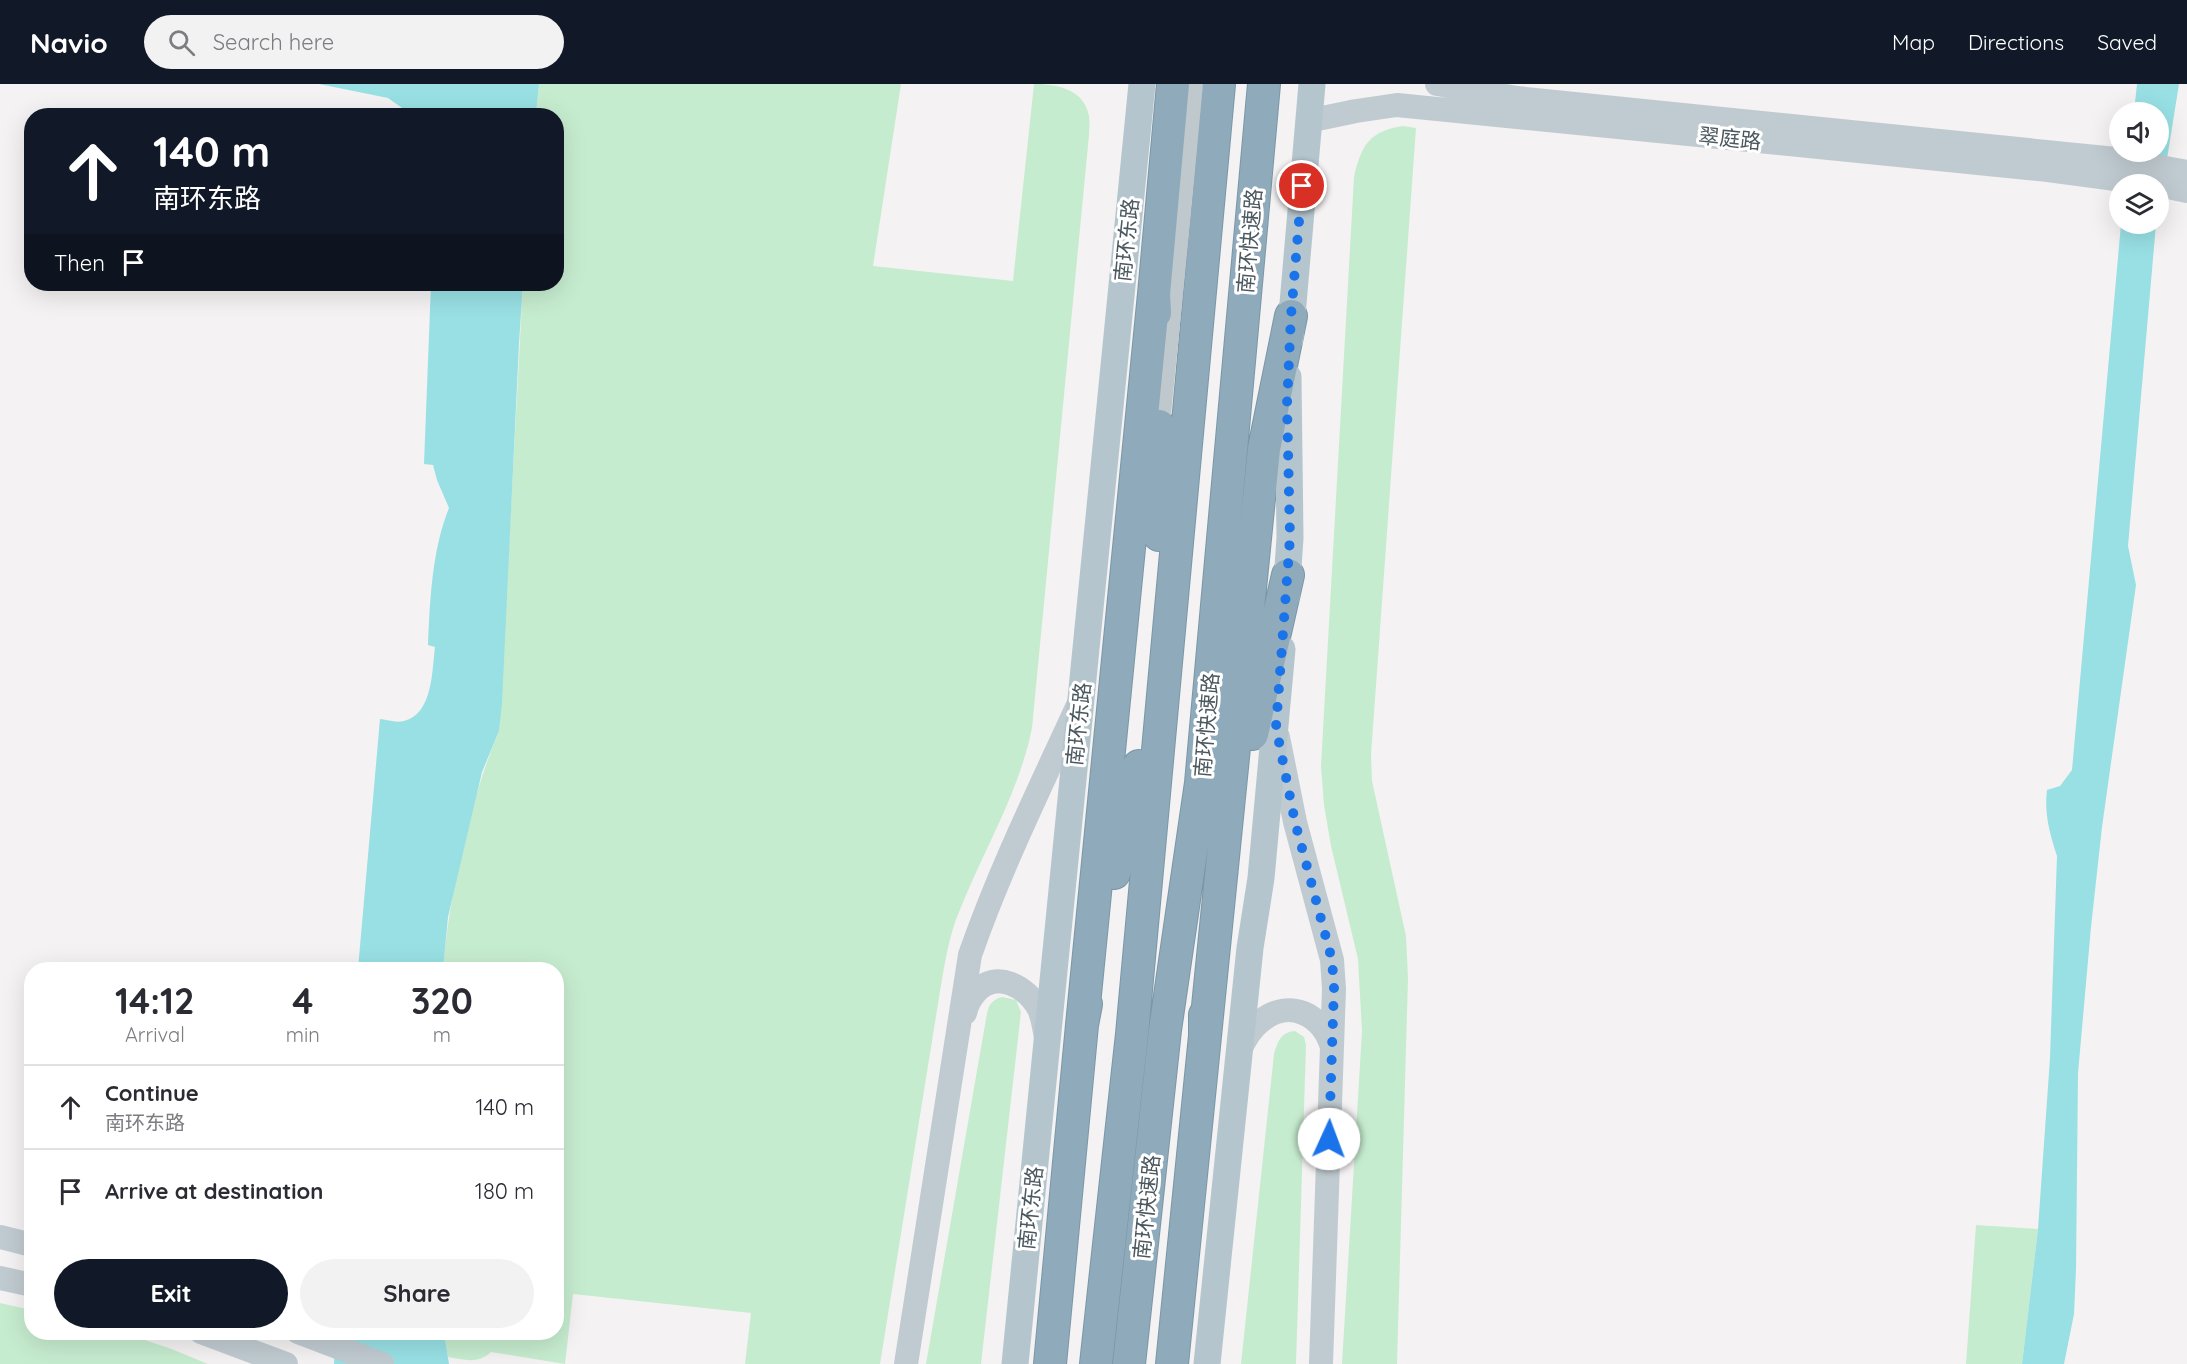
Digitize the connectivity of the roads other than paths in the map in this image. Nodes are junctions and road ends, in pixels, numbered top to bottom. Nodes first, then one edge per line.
1 (1142, 84) edge
2 (1173, 84) edge
3 (1195, 84) edge
4 (1219, 84) edge
5 (1263, 84) edge
6 (1282, 84) edge
7 (1312, 84) edge
8 (1437, 84) edge
9 (1308, 122) junction
10 (2115, 169) junction
11 (2172, 182) edge
12 (1154, 294) junction
13 (1199, 298) junction
14 (1291, 316) junction
15 (1159, 436) junction
16 (1159, 567) junction
17 (1288, 575) junction
18 (1081, 697) junction
19 (1276, 727) junction
20 (1139, 766) junction
21 (1201, 783) junction
22 (1221, 873) junction
23 (1203, 902) junction
24 (1082, 1025) junction
25 (958, 1029) junction
26 (1132, 1034) junction
27 (1205, 1036) junction
28 (1047, 1043) junction
29 (1332, 1049) junction
30 (1239, 1053) junction
31 (0, 1237) edge
32 (24, 1243) edge
33 (0, 1278) edge
34 (24, 1283) edge
35 (222, 1340) edge
36 (316, 1340) edge
37 (286, 1364) edge
38 (382, 1364) edge
39 (906, 1364) edge
40 (1015, 1364) edge
41 (1050, 1364) edge
42 (1096, 1364) edge
43 (1129, 1364) edge
44 (1172, 1364) edge
45 (1207, 1364) edge
46 (1321, 1364) edge

1 - 18 main road, 南环东路
2 - 12 highway
3 - 15 street
4 - 13 highway, 南环快速路
5 - 21 highway, 南环快速路
6 - 23 highway
7 - 9 main road
8 - 10 main road, 翠庭路
9 - 10 main road, 翠庭路
9 - 14 main road
10 - 11 main road, 翠庭路
12 - 15 highway
12 - 24 highway
13 - 16 highway, 南环快速路
13 - 26 highway, 南环快速路
14 - 17 main road
14 - 22 highway
15 - 16 highway
16 - 20 highway, 南环快速路
17 - 19 main road
17 - 22 highway
18 - 25 main road
18 - 28 main road, 南环东路
19 - 29 main road
19 - 30 main road
20 - 24 highway
20 - 26 highway, 南环快速路
21 - 23 highway
21 - 43 highway, 南环快速路
22 - 27 highway
23 - 27 highway
24 - 41 highway
25 - 28 main road
25 - 39 main road
26 - 42 highway, 南环快速路
27 - 44 highway
28 - 40 main road, 南环东路
29 - 30 main road
29 - 46 main road
30 - 45 main road
31 - 32 main road
33 - 34 main road
35 - 37 main road
36 - 38 main road

